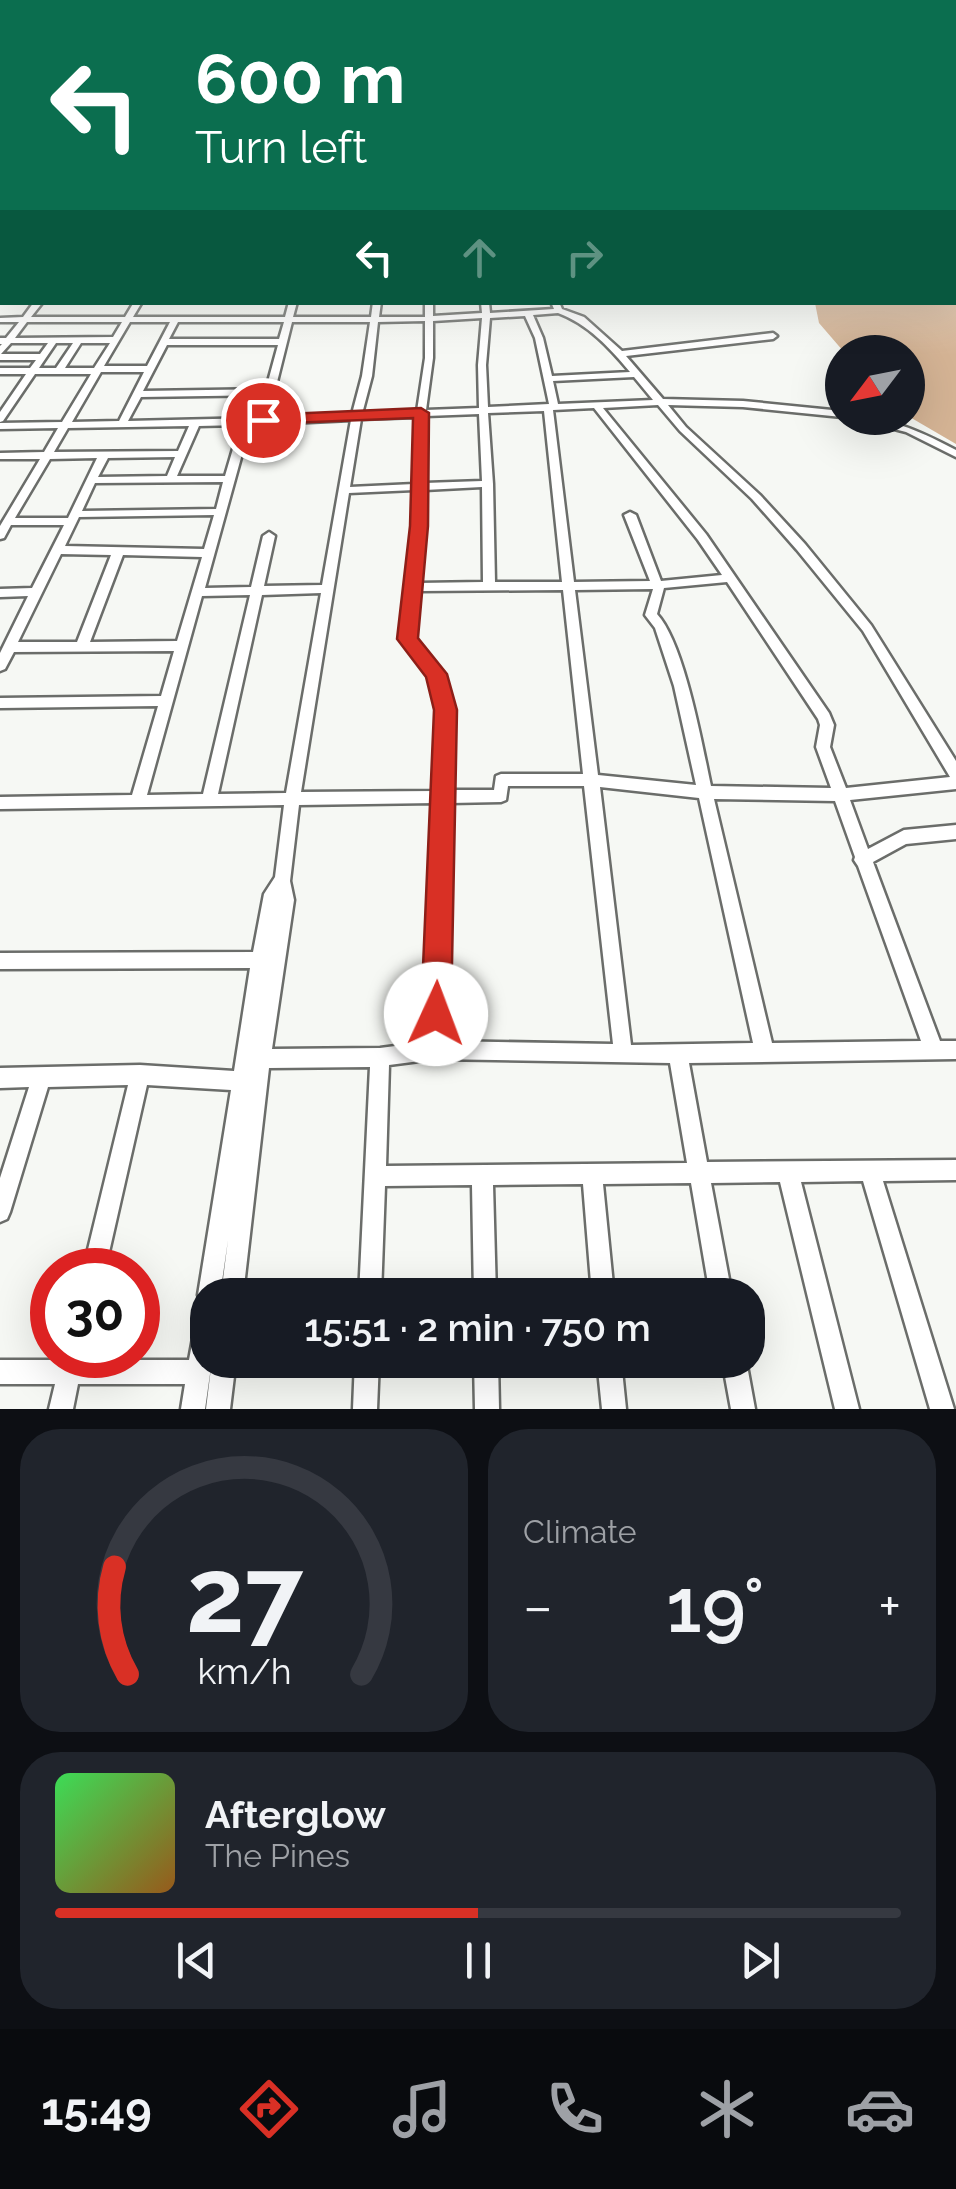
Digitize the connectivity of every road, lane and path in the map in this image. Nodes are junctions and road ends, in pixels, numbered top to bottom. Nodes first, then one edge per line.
1 (37, 305) edge
2 (136, 305) edge
3 (249, 305) edge
4 (292, 305) edge
5 (377, 305) edge
6 (429, 305) edge
7 (486, 305) edge
8 (557, 307) edge
9 (528, 314) junction
10 (488, 317) junction
11 (129, 318) junction
12 (176, 318) junction
13 (244, 318) junction
14 (375, 318) junction
15 (429, 319) junction
16 (0, 320) edge
17 (26, 320) junction
18 (288, 320) junction
19 (773, 336) dead end
20 (54, 340) junction
21 (78, 340) junction
22 (116, 340) junction
23 (4, 341) edge
24 (164, 342) junction
25 (283, 342) junction
26 (620, 354) junction
27 (0, 355) edge
28 (42, 358) junction
29 (150, 368) junction
30 (98, 370) junction
31 (0, 371) edge
32 (33, 371) junction
33 (59, 371) junction
34 (637, 374) junction
35 (547, 379) junction
36 (270, 392) junction
37 (0, 394) edge
38 (16, 394) junction
39 (138, 394) junction
40 (662, 402) junction
41 (596, 405) junction
42 (551, 407) junction
43 (484, 410) junction
44 (825, 412) edge
45 (421, 413) junction
46 (357, 415) junction
47 (263, 420) junction
48 (0, 422) edge
49 (123, 422) junction
50 (196, 422) junction
51 (246, 422) junction
52 (64, 425) junction
53 (919, 435) edge
54 (182, 454) junction
55 (956, 454) edge
56 (0, 456) edge
57 (48, 456) junction
58 (103, 456) junction
59 (171, 479) junction
60 (229, 479) junction
61 (94, 480) junction
62 (488, 484) junction
63 (420, 487) junction
64 (346, 490) junction
65 (0, 508) edge
66 (16, 508) junction
67 (219, 512) junction
68 (630, 515) dead end
69 (75, 517) junction
70 (8, 522) junction
71 (0, 535) edge
72 (269, 536) dead end
73 (58, 550) junction
74 (118, 552) junction
75 (206, 553) junction
76 (730, 578) junction
77 (569, 584) junction
78 (657, 585) junction
79 (413, 586) junction
80 (490, 586) junction
81 (329, 589) junction
82 (258, 590) junction
83 (36, 592) junction
84 (196, 592) junction
85 (0, 593) edge
86 (183, 646) junction
87 (10, 647) junction
88 (82, 647) junction
89 (0, 666) edge
90 (167, 701) junction
91 (0, 703) edge
92 (956, 774) edge
93 (591, 780) junction
94 (956, 784) edge
95 (704, 792) junction
96 (445, 794) junction
97 (841, 796) junction
98 (292, 799) junction
99 (209, 801) junction
100 (138, 802) junction
101 (0, 803) edge
102 (956, 832) edge
103 (862, 860) junction
104 (282, 884) junction
105 (260, 960) junction
106 (0, 961) edge
107 (435, 1050) junction
108 (766, 1052) junction
109 (950, 1053) edge
110 (623, 1054) junction
111 (678, 1054) junction
112 (380, 1057) junction
113 (261, 1059) junction
114 (140, 1075) junction
115 (0, 1078) edge
116 (40, 1078) junction
117 (240, 1081) junction
118 (956, 1170) edge
119 (870, 1171) junction
120 (788, 1172) junction
121 (696, 1173) junction
122 (592, 1174) junction
123 (482, 1175) junction
124 (375, 1176) junction
125 (0, 1212) edge
126 (99, 1248) edge
127 (211, 1278) edge
128 (234, 1278) edge
129 (371, 1278) edge
130 (485, 1278) edge
131 (601, 1278) edge
132 (718, 1278) edge
133 (30, 1369) edge
134 (160, 1370) edge
135 (190, 1371) edge
136 (0, 1372) edge
137 (68, 1378) edge
138 (197, 1378) edge
139 (222, 1378) edge
140 (367, 1378) edge
141 (486, 1378) edge
142 (611, 1378) edge
143 (737, 1378) edge
144 (60, 1409) edge
145 (193, 1409) edge
146 (218, 1409) edge
147 (366, 1409) edge
148 (487, 1409) edge
149 (614, 1409) edge
150 (743, 1409) edge
151 (847, 1409) edge
152 (942, 1409) edge

1 - 17 street
2 - 11 street
3 - 13 street
4 - 18 street
5 - 14 street
6 - 15 street
7 - 10 street
8 - 9 street
8 - 26 street
9 - 10 street
9 - 35 street
10 - 15 street
10 - 43 street
11 - 12 street
11 - 17 street
11 - 22 street
12 - 13 street
12 - 24 street
13 - 18 street
14 - 15 street
14 - 18 street
14 - 46 street
15 - 45 street
16 - 17 street
17 - 23 street
18 - 25 street
19 - 26 street
20 - 21 street
20 - 23 street
20 - 28 street
21 - 22 street
21 - 33 street
22 - 30 street
23 - 27 street
24 - 25 street
24 - 29 street
25 - 36 street
26 - 34 street
27 - 28 street
28 - 32 street
29 - 30 street
29 - 39 street
30 - 33 street
30 - 52 street
31 - 32 street
32 - 33 street
32 - 38 street
34 - 35 street
34 - 40 street
35 - 42 street
36 - 39 street
36 - 47 street
37 - 38 street
38 - 48 street
39 - 49 street
40 - 41 street
40 - 44 street
40 - 92 street
41 - 42 street
41 - 76 street
42 - 43 street
42 - 77 street
43 - 45 street
43 - 62 street
45 - 46 street
45 - 63 street
46 - 47 street
46 - 64 street
47 - 51 street
48 - 52 street
49 - 50 street
49 - 52 street
50 - 51 street
50 - 54 street
51 - 60 street
52 - 57 street
53 - 55 street
54 - 58 street
54 - 59 street
56 - 57 street
57 - 58 street
57 - 66 street
58 - 61 street
59 - 60 street
59 - 61 street
60 - 67 street
61 - 69 street
62 - 63 street
62 - 80 street
63 - 64 street
63 - 79 street
64 - 81 street
65 - 66 street
66 - 70 street
67 - 69 street
67 - 75 street
68 - 78 street
69 - 70 street
69 - 73 street
70 - 71 street
72 - 82 street
73 - 74 street
73 - 83 street
74 - 75 street
74 - 88 street
75 - 84 street
76 - 78 street
76 - 97 street
77 - 78 street
77 - 80 street
77 - 93 street
78 - 95 street
79 - 80 street
79 - 96 street
81 - 82 street
81 - 98 street
82 - 84 street
82 - 99 street
83 - 85 street
83 - 87 street
84 - 86 street
86 - 88 street
86 - 90 street
87 - 88 street
87 - 89 street
90 - 91 street
90 - 100 street
93 - 95 street
93 - 96 street
93 - 110 street
94 - 97 street
95 - 97 street
95 - 108 street
96 - 98 street
96 - 107 street
97 - 103 street
98 - 99 street
98 - 104 street
99 - 100 street
100 - 101 street
102 - 103 street
103 - 109 street
104 - 105 street
104 - 113 street
105 - 106 street
105 - 117 street
107 - 110 street
107 - 112 street
108 - 109 street
108 - 111 street
110 - 111 street
111 - 121 street
112 - 113 street
112 - 124 street
113 - 128 street
114 - 116 street
114 - 117 street
114 - 126 street
115 - 116 street
116 - 125 street
117 - 127 street
118 - 119 street
119 - 120 street
119 - 152 street
120 - 121 street
120 - 151 street
121 - 122 street
121 - 132 street
122 - 123 street
122 - 131 street
123 - 124 street
123 - 130 street
124 - 129 street
133 - 136 street
134 - 135 street
137 - 144 street
138 - 145 street
139 - 146 street
140 - 147 street
141 - 148 street
142 - 149 street
143 - 150 street

